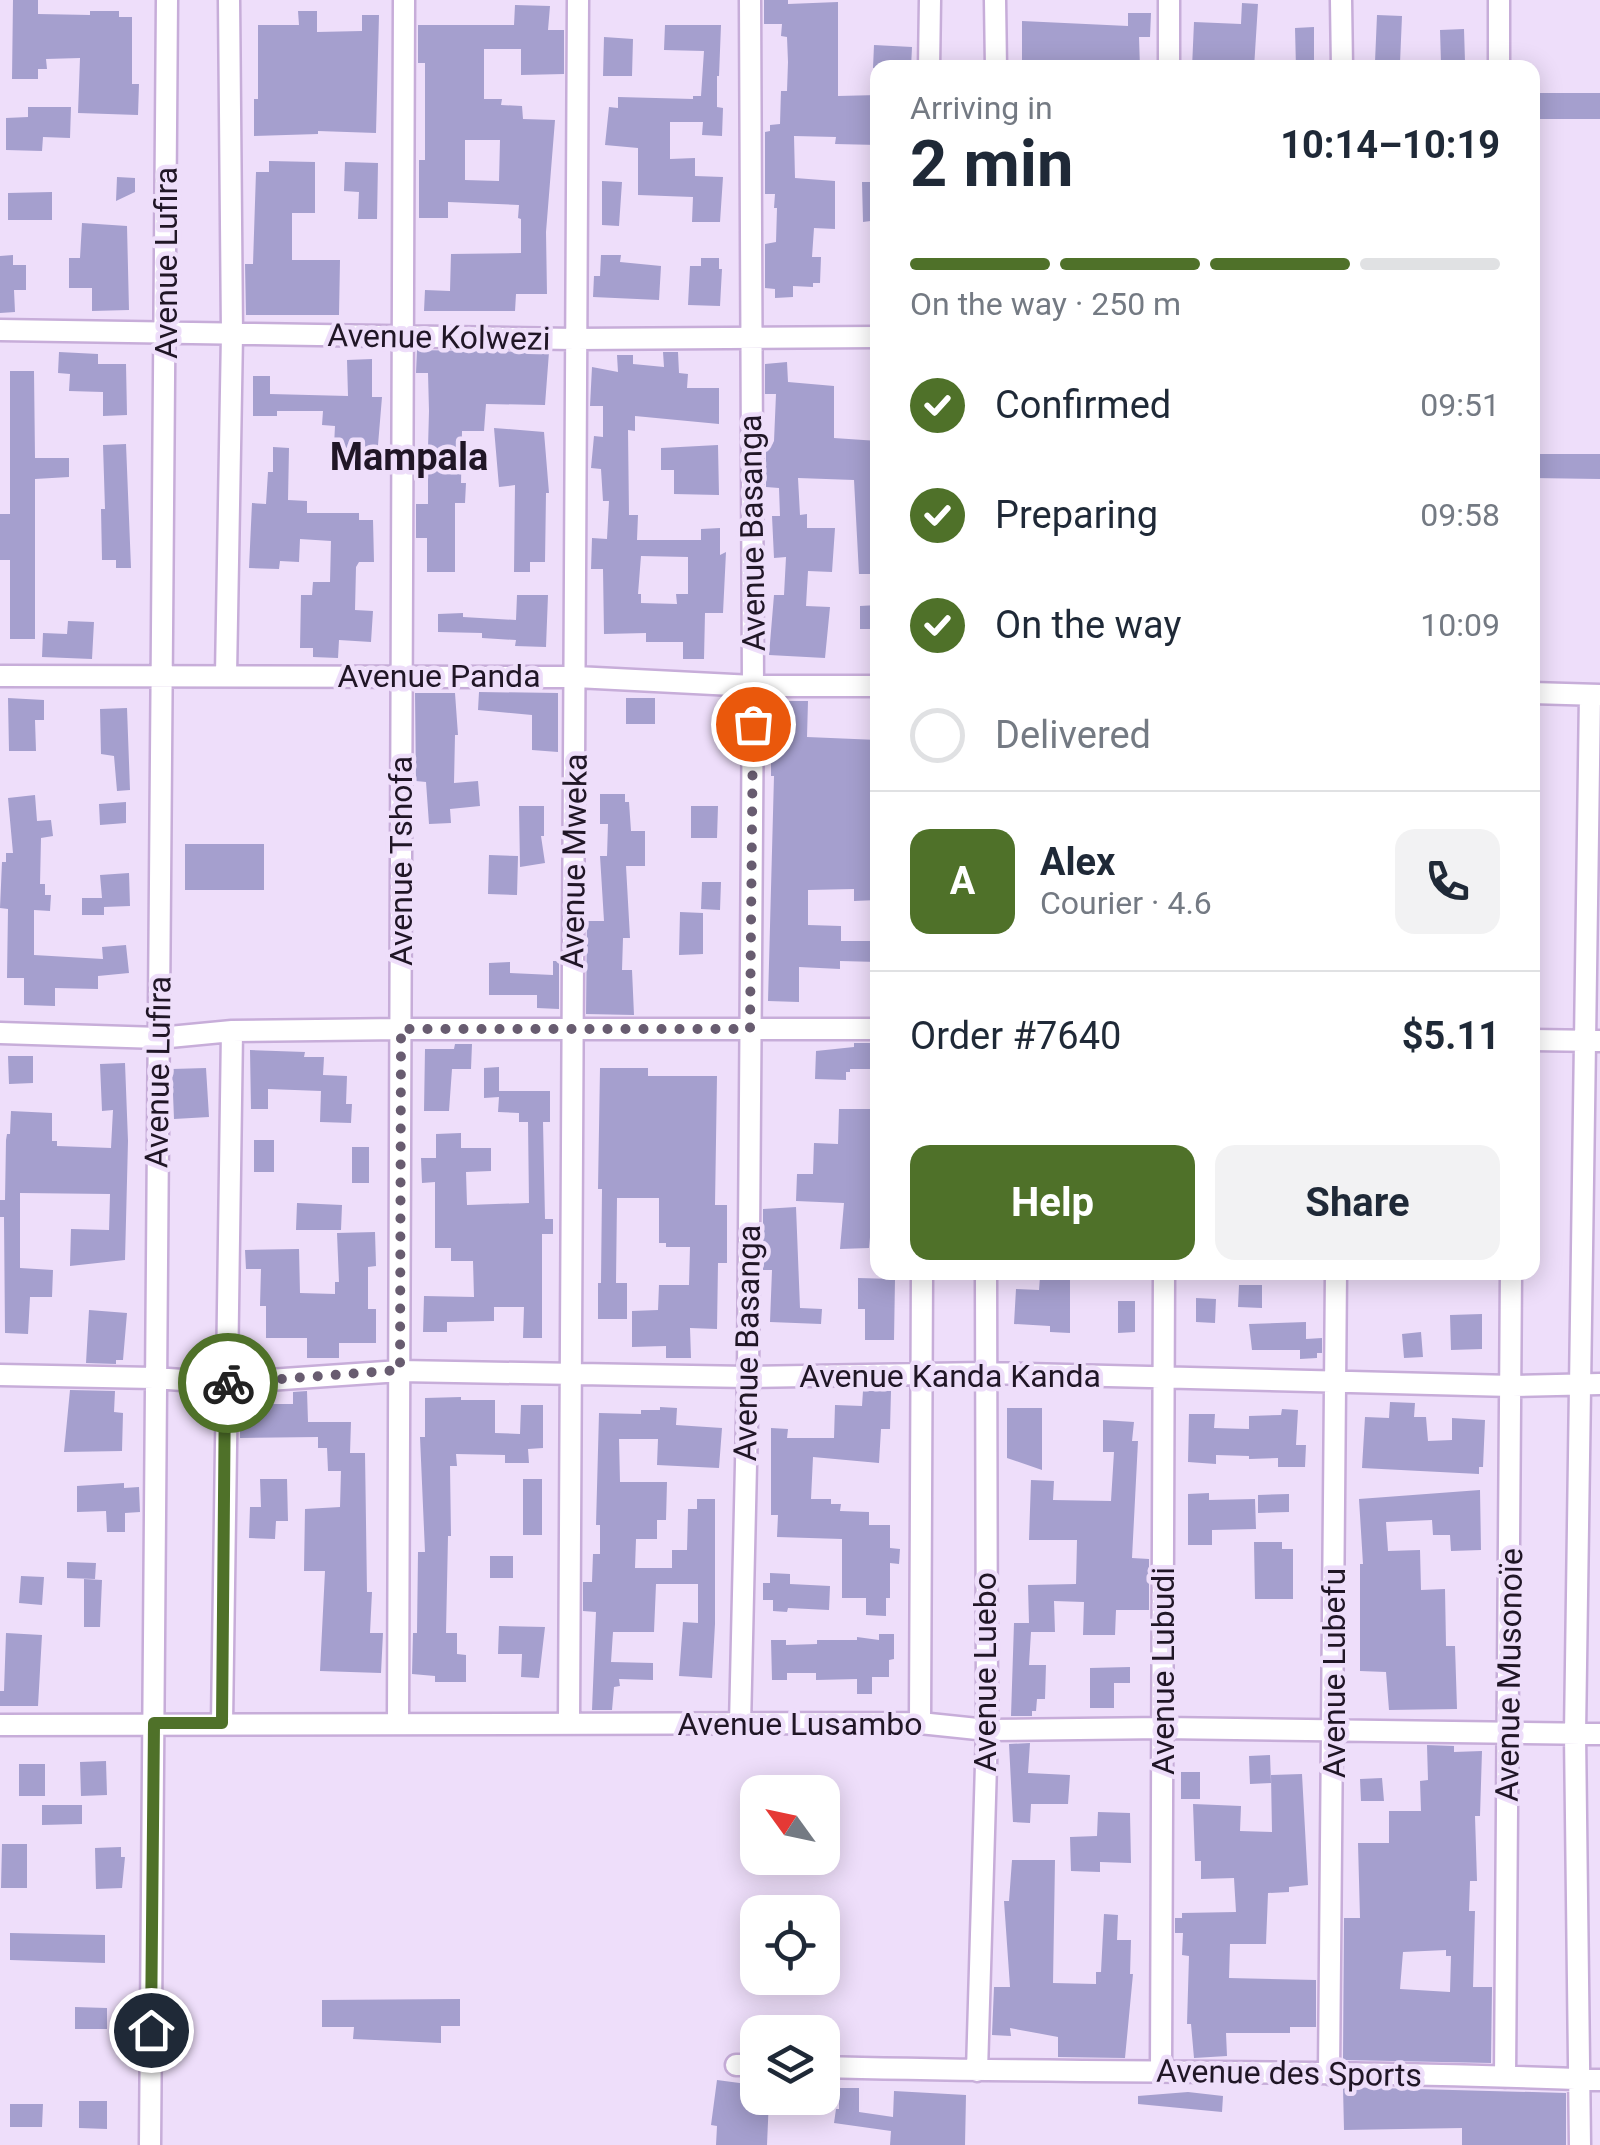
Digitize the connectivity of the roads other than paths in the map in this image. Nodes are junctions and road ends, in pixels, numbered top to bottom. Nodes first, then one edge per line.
1 (168, 0) edge
2 (229, 0) edge
3 (404, 0) edge
4 (578, 0) edge
5 (750, 0) edge
6 (930, 0) edge
7 (996, 0) edge
8 (1169, 0) edge
9 (1341, 0) edge
10 (1499, 0) edge
11 (929, 60) edge
12 (996, 60) edge
13 (1169, 60) edge
14 (1342, 60) edge
15 (1499, 60) edge
16 (0, 330) edge
17 (166, 331) junction
18 (232, 334) junction
19 (401, 336) junction
20 (750, 337) junction
21 (870, 337) edge
22 (575, 339) junction
23 (162, 674) junction
24 (226, 675) junction
25 (0, 676) edge
26 (402, 676) junction
27 (576, 677) junction
28 (754, 686) junction
29 (870, 686) edge
30 (1540, 693) edge
31 (1595, 695) edge
32 (572, 1026) junction
33 (401, 1029) junction
34 (750, 1029) junction
35 (870, 1029) edge
36 (232, 1031) junction
37 (0, 1033) edge
38 (159, 1038) junction
39 (1540, 1040) edge
40 (1593, 1041) edge
41 (922, 1280) edge
42 (986, 1280) edge
43 (1164, 1280) edge
44 (1336, 1280) edge
45 (1511, 1280) edge
46 (400, 1370) junction
47 (572, 1372) junction
48 (984, 1373) junction
49 (922, 1374) junction
50 (0, 1376) edge
51 (748, 1376) junction
52 (1164, 1376) junction
53 (154, 1378) junction
54 (1337, 1381) junction
55 (225, 1383) junction
56 (1591, 1384) edge
57 (1512, 1386) junction
58 (398, 1722) junction
59 (569, 1722) junction
60 (154, 1723) junction
61 (222, 1723) junction
62 (920, 1723) junction
63 (0, 1725) edge
64 (740, 1725) junction
65 (1162, 1728) junction
66 (987, 1730) junction
67 (1334, 1732) junction
68 (1509, 1732) junction
69 (1575, 1734) junction
70 (1600, 1734) edge
71 (840, 2067) edge
72 (1161, 2070) junction
73 (977, 2071) junction
74 (1329, 2074) junction
75 (1505, 2076) junction
76 (1590, 2079) edge
77 (150, 2145) edge
78 (1580, 2145) edge

1 - 17 street, Avenue Lufira
2 - 18 street, Avenue Lufira
3 - 19 street, Avenue Tshofa
4 - 22 street, Avenue Mweka
5 - 20 street, Avenue Basanga
6 - 11 street
7 - 12 street
8 - 13 street
9 - 14 street
10 - 15 street
16 - 17 street, Avenue Kolwezi
17 - 18 street, Avenue Kolwezi
17 - 23 street, Avenue Lufira
18 - 19 street, Avenue Kolwezi
18 - 24 street, Avenue Lufira
19 - 22 street, Avenue Kolwezi
19 - 26 street, Avenue Tshofa
20 - 21 street, Avenue Kolwezi
20 - 22 street, Avenue Kolwezi
20 - 28 street, Avenue Basanga
22 - 27 street, Avenue Mweka
23 - 24 street, Avenue Panda
23 - 25 street, Avenue Panda
23 - 38 street, Avenue Lufira
24 - 26 street, Avenue Panda
26 - 27 street, Avenue Panda
26 - 33 street, Avenue Tshofa
27 - 28 street, Avenue Panda
27 - 32 street, Avenue Mweka
28 - 29 street, Avenue Panda
28 - 34 street, Avenue Basanga
30 - 31 street
31 - 40 street, Avenue Musonoïe
32 - 33 street
32 - 34 street
32 - 47 street, Avenue Mweka
33 - 36 street
33 - 46 street, Avenue Tshofa
34 - 35 street
34 - 51 street, Avenue Basanga
36 - 38 street
36 - 55 street
37 - 38 street
38 - 53 street, Avenue Lufira
39 - 40 street
40 - 56 street, Avenue Musonoïe
41 - 49 street, Avenue Luebo
42 - 48 street, Avenue Luebo
43 - 52 street, Avenue Lubudi
44 - 54 street, Avenue Lubefu
45 - 57 street, Avenue Musonoïe
46 - 47 street, Avenue Kanda Kanda
46 - 55 street, Avenue Kanda Kanda
46 - 58 street, Avenue Tshofa
47 - 51 street, Avenue Kanda Kanda
47 - 59 street, Avenue Mweka
48 - 49 street, Avenue Kanda Kanda
48 - 52 street, Avenue Kanda Kanda
48 - 66 street, Avenue Luebo
49 - 51 street, Avenue Kanda Kanda
49 - 62 street, Avenue Luebo
50 - 53 street, Avenue Kanda Kanda
51 - 64 street, Avenue Basanga
52 - 54 street, Avenue Kanda Kanda
52 - 65 street, Avenue Lubudi
53 - 55 street, Avenue Kanda Kanda
53 - 60 street, Avenue Lufira
54 - 57 street, Avenue Kanda Kanda
54 - 67 street, Avenue Lubefu
55 - 61 street
56 - 57 street, Avenue Kanda Kanda
56 - 69 street, Avenue Musonoïe
57 - 68 street, Avenue Musonoïe
58 - 59 street, Avenue Lusambo
58 - 61 street, Avenue Lusambo
59 - 64 street, Avenue Lusambo
60 - 61 street, Avenue Lusambo
60 - 63 street, Avenue Lusambo
60 - 77 street, Avenue Lufira
62 - 64 street, Avenue Lusambo
62 - 66 street, Avenue Lusambo
65 - 66 street, Avenue Lusambo
65 - 67 street, Avenue Lusambo
65 - 72 street, Avenue Lubudi
66 - 73 street, Avenue Luebo
67 - 68 street, Avenue Lusambo
67 - 74 street, Avenue Lubefu
68 - 69 street, Avenue Lusambo
68 - 75 street, Avenue Musonoïe
69 - 70 street, Avenue Lusambo
69 - 76 street, Avenue Musonoïe
71 - 73 street, Avenue des Sports
72 - 73 street, Avenue des Sports
72 - 74 street, Avenue des Sports
74 - 75 street, Avenue des Sports
75 - 76 street, Avenue des Sports
76 - 78 street, Avenue Musonoïe

